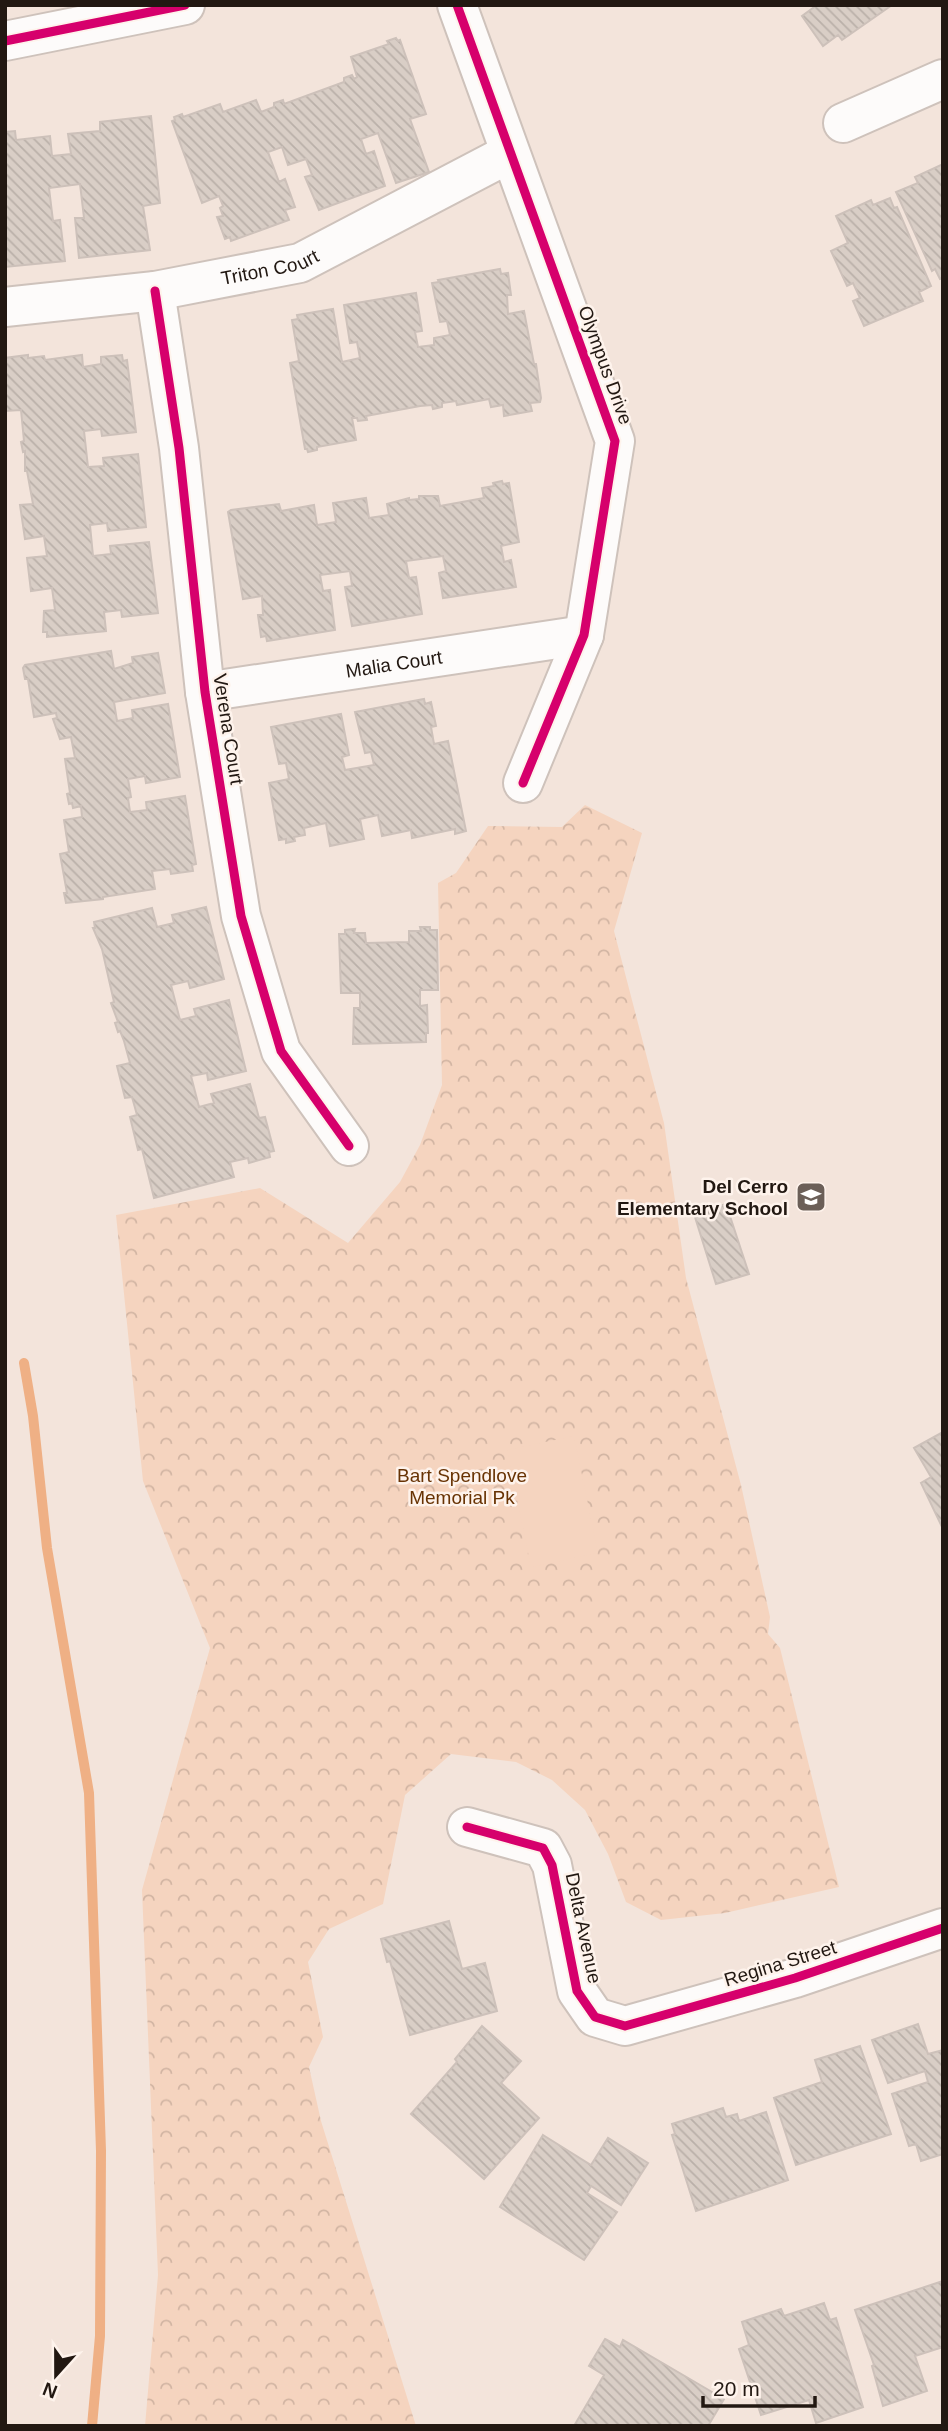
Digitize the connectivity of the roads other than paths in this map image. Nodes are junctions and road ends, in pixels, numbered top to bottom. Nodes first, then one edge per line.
1 (457, 5) edge
2 (163, 7) edge
3 (5, 41) edge
4 (943, 79) edge
5 (843, 123) dead end
6 (510, 153) junction
7 (155, 291) junction
8 (5, 307) edge
9 (584, 635) junction
10 (205, 692) junction
11 (523, 783) dead end
12 (349, 1146) dead end
13 (467, 1827) dead end
14 (943, 1928) edge
15 (625, 2026) joint

1 - 6 street, Olympus Drive
2 - 3 street
4 - 5 street
6 - 7 street, Triton Court
6 - 9 street, Olympus Drive
7 - 8 street, Triton Court
7 - 10 street, Verena Court
9 - 10 street, Malia Court
9 - 11 street, Olympus Drive
10 - 12 street, Verena Court
13 - 15 street, Delta Avenue
14 - 15 street, Regina Street

